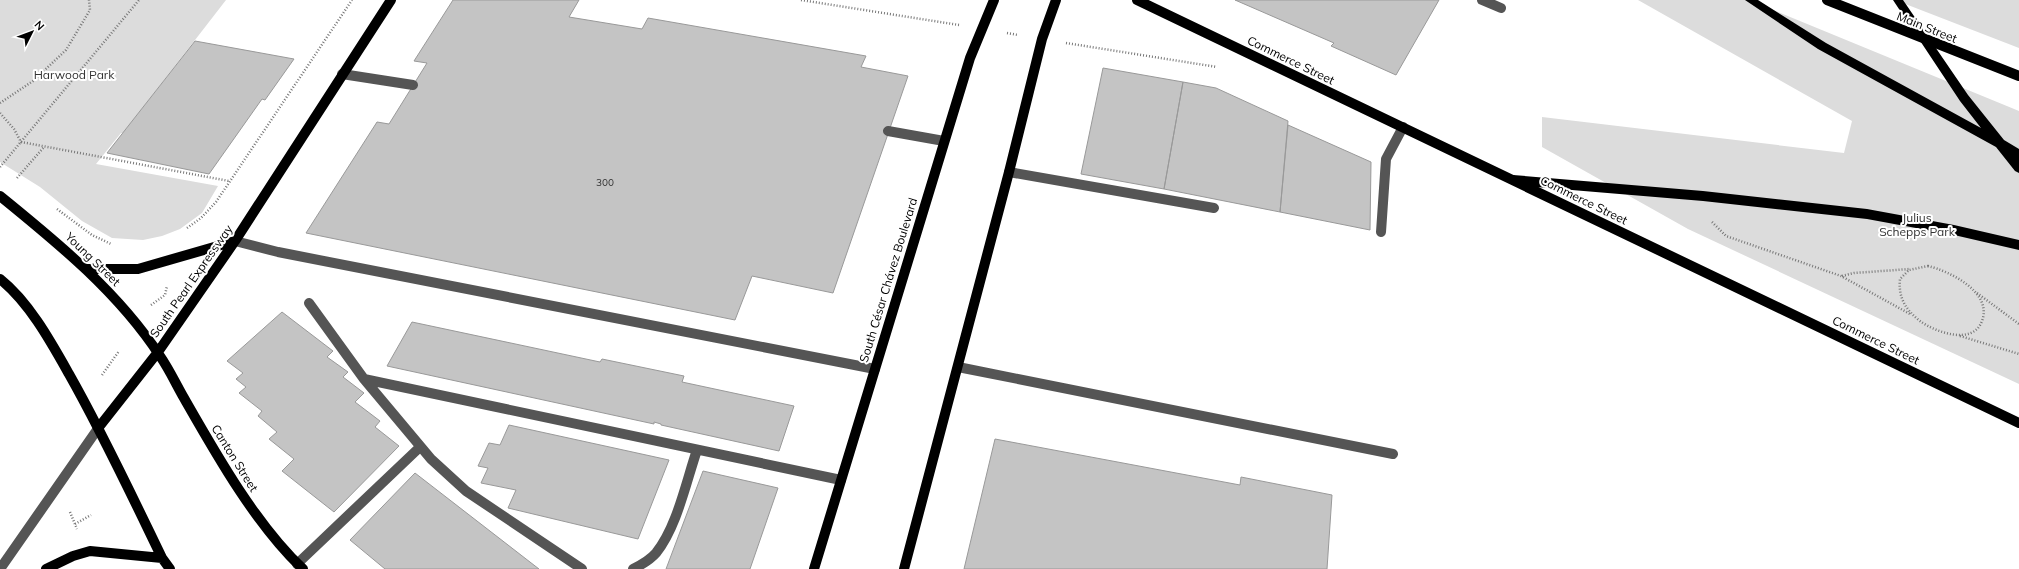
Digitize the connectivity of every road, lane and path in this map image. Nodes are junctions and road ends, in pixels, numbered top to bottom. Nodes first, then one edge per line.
1 (90, 0) edge
2 (139, 0) edge
3 (352, 0) edge
4 (391, 0) edge
5 (801, 0) edge
6 (994, 0) edge
7 (1056, 0) edge
8 (1136, 0) edge
9 (1482, 0) edge
10 (1750, 0) edge
11 (1827, 0) edge
12 (1898, 0) edge
13 (1501, 8) dead end
14 (947, 23) dead end
15 (1001, 32) dead end
16 (1017, 35) dead end
17 (1064, 42) dead end
18 (1210, 65) dead end
19 (342, 74) junction
20 (2019, 76) edge
21 (413, 86) dead end
22 (0, 103) edge
23 (0, 113) edge
24 (1403, 127) junction
25 (888, 131) dead end
26 (944, 141) junction
27 (21, 142) junction
28 (44, 147) junction
29 (2019, 154) edge
30 (0, 167) edge
31 (2019, 168) edge
32 (1009, 172) junction
33 (11, 176) dead end
34 (1513, 180) junction
35 (230, 181) junction
36 (0, 196) edge
37 (54, 207) dead end
38 (1214, 208) dead end
39 (1709, 218) dead end
40 (184, 230) dead end
41 (1382, 232) dead end
42 (235, 241) junction
43 (118, 244) dead end
44 (2019, 245) edge
45 (87, 269) junction
46 (1911, 269) junction
47 (1841, 276) junction
48 (0, 279) edge
49 (168, 281) dead end
50 (1975, 292) junction
51 (309, 303) dead end
52 (151, 305) dead end
53 (1912, 315) junction
54 (2019, 324) edge
55 (1960, 336) junction
56 (119, 351) dead end
57 (158, 352) junction
58 (2019, 354) edge
59 (958, 367) junction
60 (875, 369) junction
61 (102, 375) dead end
62 (364, 379) junction
63 (2019, 424) edge
64 (99, 427) junction
65 (420, 447) junction
66 (697, 450) junction
67 (1393, 454) dead end
68 (841, 480) junction
69 (68, 506) dead end
70 (91, 515) dead end
71 (74, 524) junction
72 (77, 530) dead end
73 (162, 558) junction
74 (300, 567) edge
75 (0, 569) edge
76 (46, 569) edge
77 (170, 569) edge
78 (582, 569) edge
79 (633, 569) edge
80 (814, 569) edge
81 (904, 569) edge

1 - 22 path
2 - 27 path
3 - 35 path
4 - 19 main road, South Pearl Expressway
5 - 14 path
6 - 26 main road, South César Chávez Boulevard
7 - 32 main road
8 - 24 main road, Commerce Street
9 - 13 street
10 - 29 highway
11 - 20 main road, Main Street
12 - 31 highway
15 - 16 path
17 - 18 path
19 - 21 street
19 - 42 main road, South Pearl Expressway
23 - 27 path
24 - 34 main road, Commerce Street
24 - 41 street
25 - 26 street
26 - 60 main road, South César Chávez Boulevard
27 - 28 path
27 - 30 path
28 - 33 path
28 - 35 path
32 - 38 street
32 - 59 main road
34 - 44 highway
34 - 63 main road, Commerce Street
35 - 40 path
36 - 45 main road, Young Street
37 - 43 path
39 - 47 path
42 - 45 main road
42 - 57 main road, South Pearl Expressway
42 - 60 street
45 - 57 main road, Young Street
46 - 47 path
46 - 50 path
46 - 53 path
47 - 53 path
48 - 64 main road
49 - 52 path
50 - 54 path
50 - 55 path
51 - 62 street
53 - 55 path
55 - 58 path
56 - 61 path
57 - 64 main road, South Pearl Expressway
57 - 74 main road, Canton Street
59 - 67 street
59 - 81 main road
60 - 68 main road, South César Chávez Boulevard
62 - 65 street
62 - 66 street
64 - 73 main road
64 - 75 street, South Pearl Expressway
65 - 74 street
65 - 78 street
66 - 68 street
66 - 79 street
68 - 80 main road, South César Chávez Boulevard
69 - 71 path
70 - 71 path
71 - 72 path
73 - 76 main road
73 - 77 main road

